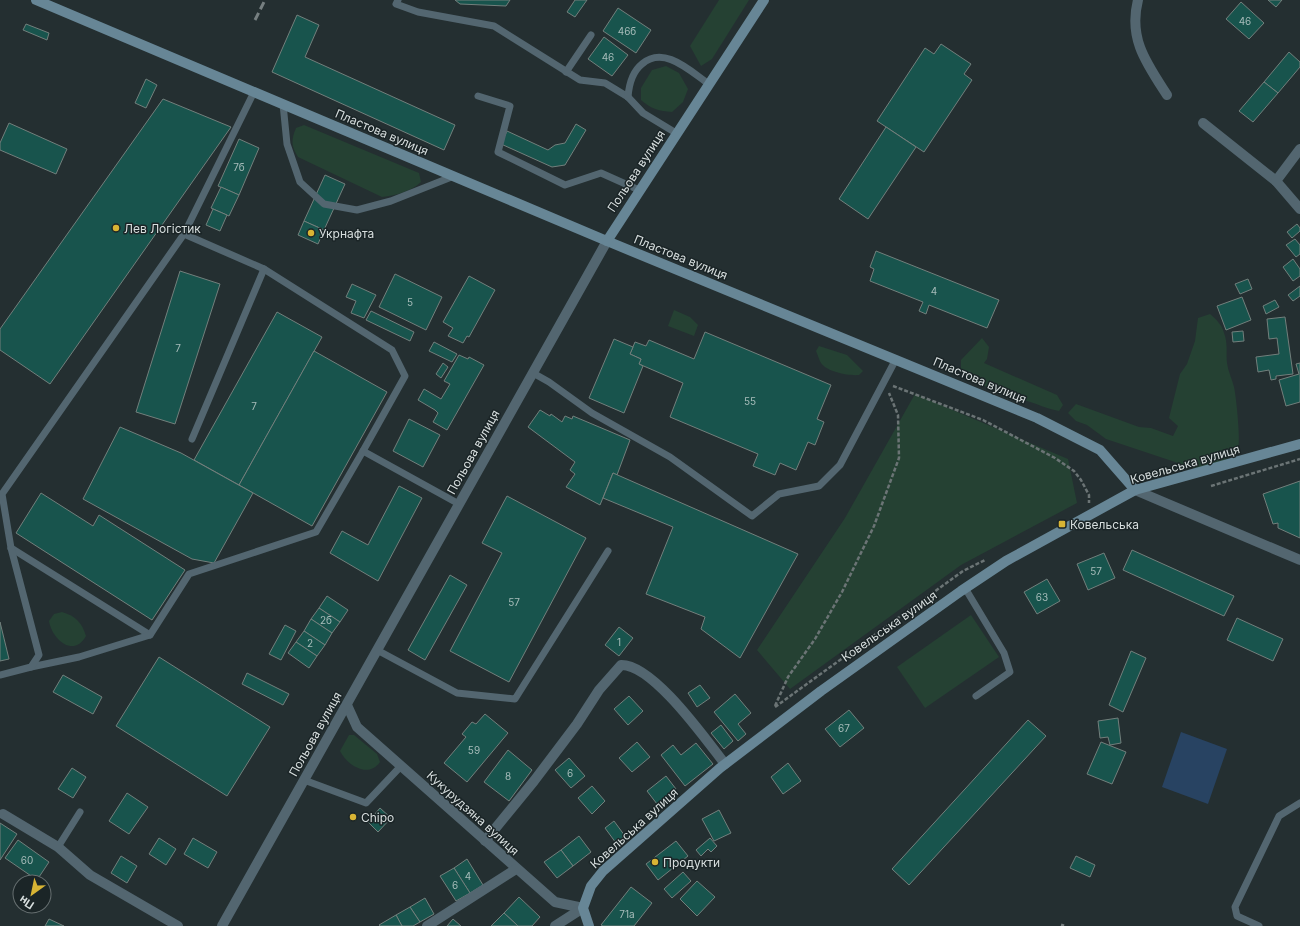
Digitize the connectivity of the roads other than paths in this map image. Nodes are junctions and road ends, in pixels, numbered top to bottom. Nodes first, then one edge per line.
1 (36, 0) edge
2 (398, 0) edge
3 (764, 0) edge
4 (1138, 0) edge
5 (591, 35) dead end
6 (566, 72) junction
7 (709, 84) junction
8 (254, 92) junction
9 (1167, 94) dead end
10 (478, 96) dead end
11 (628, 97) junction
12 (283, 104) junction
13 (1203, 123) dead end
14 (676, 133) junction
15 (1300, 149) edge
16 (454, 176) junction
17 (1276, 181) junction
18 (639, 190) junction
19 (1300, 209) edge
20 (184, 234) junction
21 (607, 241) junction
22 (264, 269) junction
23 (896, 359) junction
24 (533, 372) junction
25 (192, 439) dead end
26 (1300, 444) edge
27 (363, 451) junction
28 (1135, 490) junction
29 (459, 504) junction
30 (11, 548) junction
31 (608, 551) dead end
32 (1300, 560) edge
33 (965, 588) junction
34 (150, 635) junction
35 (377, 650) junction
36 (31, 667) junction
37 (0, 675) edge
38 (976, 696) dead end
39 (347, 705) junction
40 (725, 764) junction
41 (401, 766) junction
42 (304, 780) junction
43 (1300, 803) edge
44 (80, 812) dead end
45 (3, 814) dead end
46 (485, 841) junction
47 (58, 847) junction
48 (516, 869) junction
49 (583, 908) junction
50 (178, 926) edge
51 (222, 926) edge
52 (427, 926) edge
53 (556, 926) edge
54 (589, 926) edge
55 (1259, 926) edge

1 - 8 main road, Пластова вулиця
2 - 6 lane
3 - 7 main road, Польова вулиця
4 - 9 street
5 - 6 lane
6 - 11 lane
7 - 11 lane
7 - 14 main road, Польова вулиця
8 - 12 main road, Пластова вулиця
8 - 20 lane
10 - 18 lane
11 - 14 lane
12 - 16 main road, Пластова вулиця
12 - 16 lane
13 - 17 street
14 - 18 main road, Польова вулиця
15 - 17 street
16 - 21 main road, Пластова вулиця
17 - 19 street
18 - 21 main road, Польова вулиця
20 - 22 lane
20 - 30 lane
21 - 23 main road, Пластова вулиця
21 - 24 street, Польова вулиця
22 - 25 lane
22 - 27 lane
23 - 24 lane
23 - 28 main road, Пластова вулиця
24 - 29 street, Польова вулиця
26 - 28 main road, Ковельська вулиця
27 - 29 lane
27 - 34 lane
28 - 32 street, Пластова вулиця
28 - 33 main road, Ковельська вулиця
29 - 35 street, Польова вулиця
30 - 34 lane
30 - 36 lane
31 - 35 lane
33 - 38 lane
33 - 40 main road, Ковельська вулиця
34 - 36 lane
35 - 39 street, Польова вулиця
36 - 37 lane
39 - 41 street, Кукурудзяна вулиця
39 - 42 street, Польова вулиця
40 - 46 street
40 - 49 main road, Ковельська вулиця
41 - 42 lane
41 - 46 street, Кукурудзяна вулиця
42 - 51 street, Польова вулиця
43 - 55 lane
44 - 47 lane
45 - 47 street
46 - 48 street, Кукурудзяна вулиця
47 - 50 street
48 - 49 street, Кукурудзяна вулиця
48 - 52 street
49 - 53 street
49 - 54 main road

